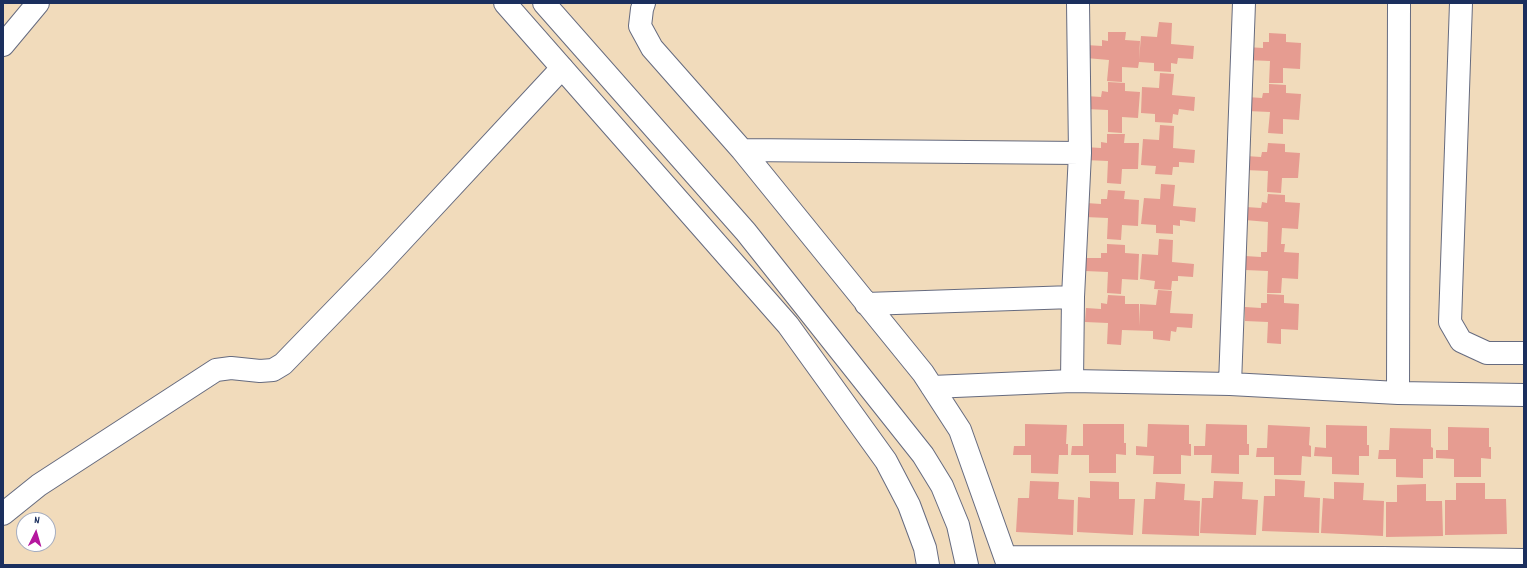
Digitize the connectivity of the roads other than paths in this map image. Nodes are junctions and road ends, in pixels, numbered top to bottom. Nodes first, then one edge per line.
1 (38, 3) edge
2 (505, 3) edge
3 (544, 3) edge
4 (644, 3) edge
5 (1078, 3) edge
6 (1244, 3) edge
7 (1399, 3) edge
8 (1461, 3) edge
9 (3, 46) edge
10 (562, 68) junction
11 (742, 150) junction
12 (1080, 153) junction
13 (1073, 297) junction
14 (866, 304) junction
15 (1524, 353) edge
16 (1072, 381) junction
17 (1230, 384) junction
18 (932, 387) junction
19 (1398, 393) junction
20 (1524, 395) edge
21 (3, 514) edge
22 (1524, 560) edge
23 (1007, 561) edge
24 (1383, 561) edge
25 (928, 565) edge
26 (967, 565) edge

1 - 9 street
2 - 10 street
3 - 26 street
4 - 11 street
5 - 12 street
6 - 17 street
7 - 19 street
8 - 15 street
10 - 21 street
10 - 25 street
11 - 12 street
11 - 14 street
12 - 13 street
13 - 14 street
13 - 16 street
14 - 18 street
16 - 17 street
16 - 18 street
17 - 19 street
18 - 23 street
19 - 20 street
22 - 24 street
23 - 24 street

